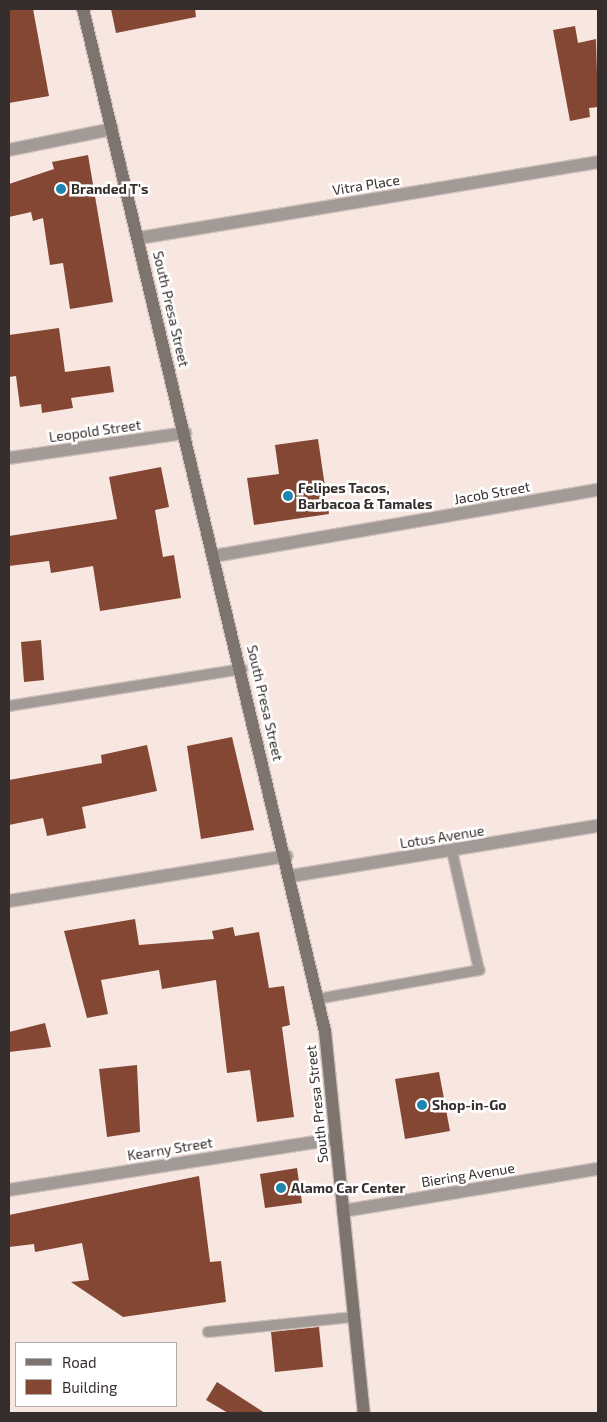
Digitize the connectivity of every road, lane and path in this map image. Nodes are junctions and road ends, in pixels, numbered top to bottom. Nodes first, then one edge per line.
1 (83, 9) edge
2 (112, 129) junction
3 (9, 150) edge
4 (598, 162) edge
5 (138, 238) junction
6 (185, 433) junction
7 (9, 458) edge
8 (598, 490) edge
9 (214, 556) junction
10 (242, 669) junction
11 (9, 706) edge
12 (598, 826) edge
13 (452, 850) junction
14 (286, 856) junction
15 (291, 876) junction
16 (9, 901) edge
17 (317, 998) junction
18 (335, 1139) junction
19 (598, 1169) edge
20 (9, 1190) edge
21 (343, 1211) junction
22 (354, 1317) junction
23 (208, 1332) dead end
24 (364, 1413) edge

1 - 2 main road, South Presa Street
2 - 3 street
2 - 5 main road, South Presa Street
4 - 5 street, Vitra Place
5 - 6 main road, South Presa Street
6 - 7 street, Leopold Street
6 - 9 main road, South Presa Street
8 - 9 street, Jacob Street
9 - 10 main road, South Presa Street
10 - 11 lane
10 - 14 main road, South Presa Street
12 - 13 street, Lotus Avenue
13 - 15 street, Lotus Avenue
13 - 17 lane
14 - 15 main road, South Presa Street
14 - 16 street
15 - 17 main road, South Presa Street
17 - 18 main road, South Presa Street
18 - 20 street, Kearny Street
18 - 21 main road, South Presa Street
19 - 21 street, Biering Avenue
21 - 22 main road, South Presa Street
22 - 23 lane
22 - 24 main road, South Presa Street

